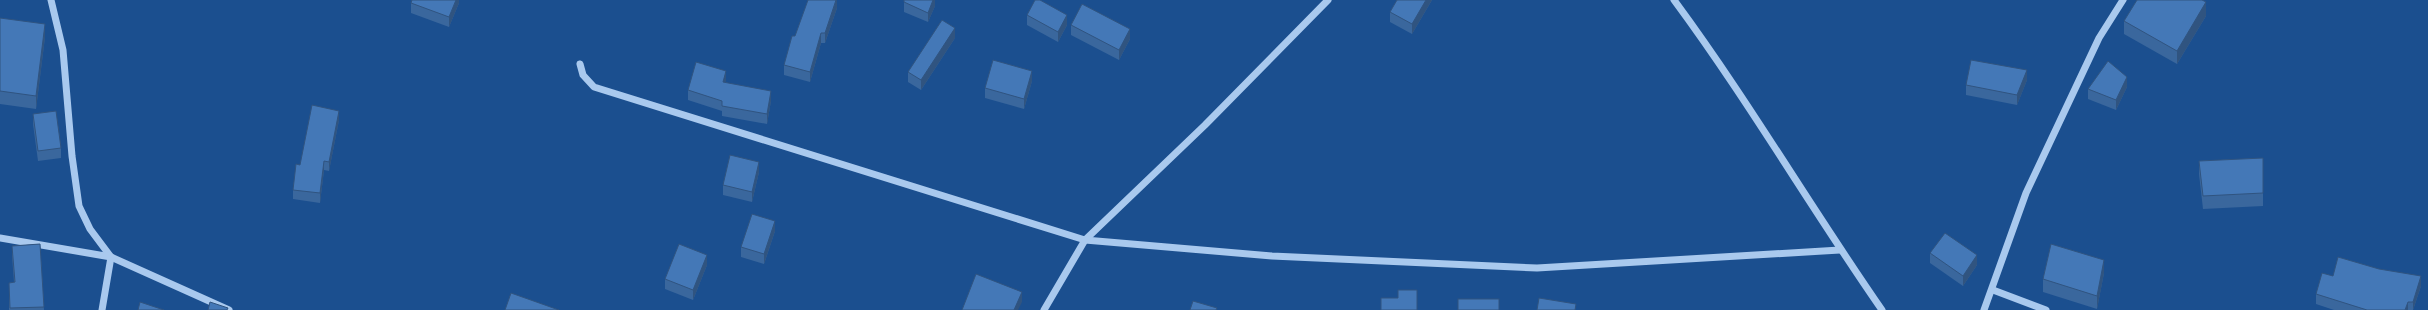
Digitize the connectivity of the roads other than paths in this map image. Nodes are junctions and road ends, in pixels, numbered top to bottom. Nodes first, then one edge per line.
1 (51, 0) edge
2 (1328, 0) edge
3 (1674, 0) edge
4 (2123, 0) edge
5 (580, 64) dead end
6 (0, 238) edge
7 (1085, 240) junction
8 (1840, 250) junction
9 (111, 257) junction
10 (1993, 290) junction
11 (102, 310) edge
12 (229, 310) edge
13 (1044, 310) edge
14 (1882, 310) edge
15 (1984, 310) edge
16 (2046, 310) edge

1 - 9 street
2 - 7 street
3 - 8 street
4 - 10 street
5 - 7 street
6 - 9 street
7 - 8 street
7 - 13 street
8 - 14 street
9 - 11 street
9 - 12 street
10 - 15 street
10 - 16 street

